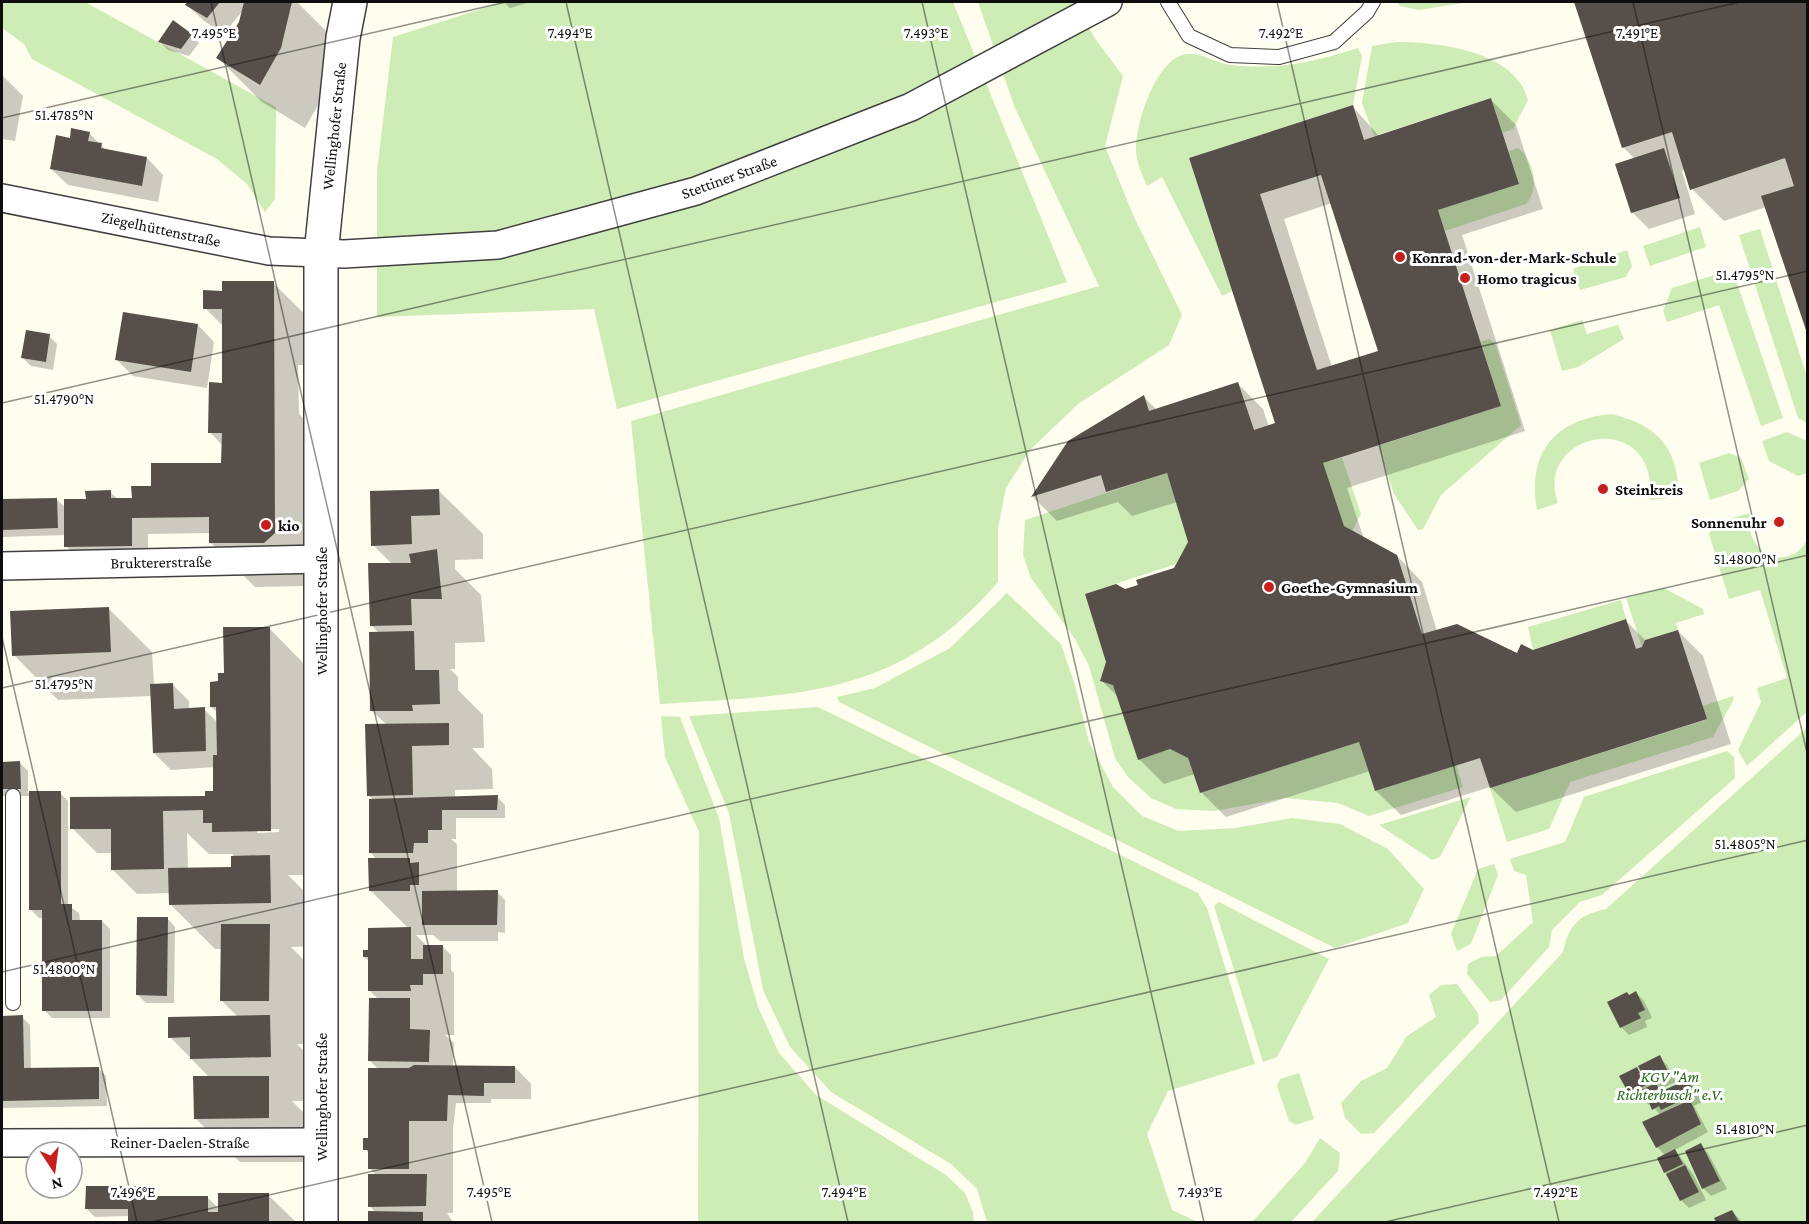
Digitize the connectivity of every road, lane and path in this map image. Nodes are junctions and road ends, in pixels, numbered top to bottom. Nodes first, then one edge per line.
1 (350, 2) edge
2 (1108, 2) edge
3 (1168, 2) edge
4 (1373, 2) edge
5 (2, 198) edge
6 (321, 254) junction
7 (321, 559) junction
8 (2, 566) edge
9 (13, 796) dead end
10 (8, 960) edge
11 (14, 1003) dead end
12 (322, 1142) junction
13 (2, 1143) edge
14 (321, 1222) edge

1 - 6 street, Wellinghofer Straße
2 - 6 street, Stettiner Straße
3 - 4 lane
5 - 6 street, Ziegelhüttenstraße
6 - 7 street, Wellinghofer Straße
7 - 8 street, Bruktererstraße
7 - 12 street, Wellinghofer Straße
9 - 10 lane
10 - 11 lane
12 - 13 street, Reiner-Daelen-Straße
12 - 14 street, Wellinghofer Straße

